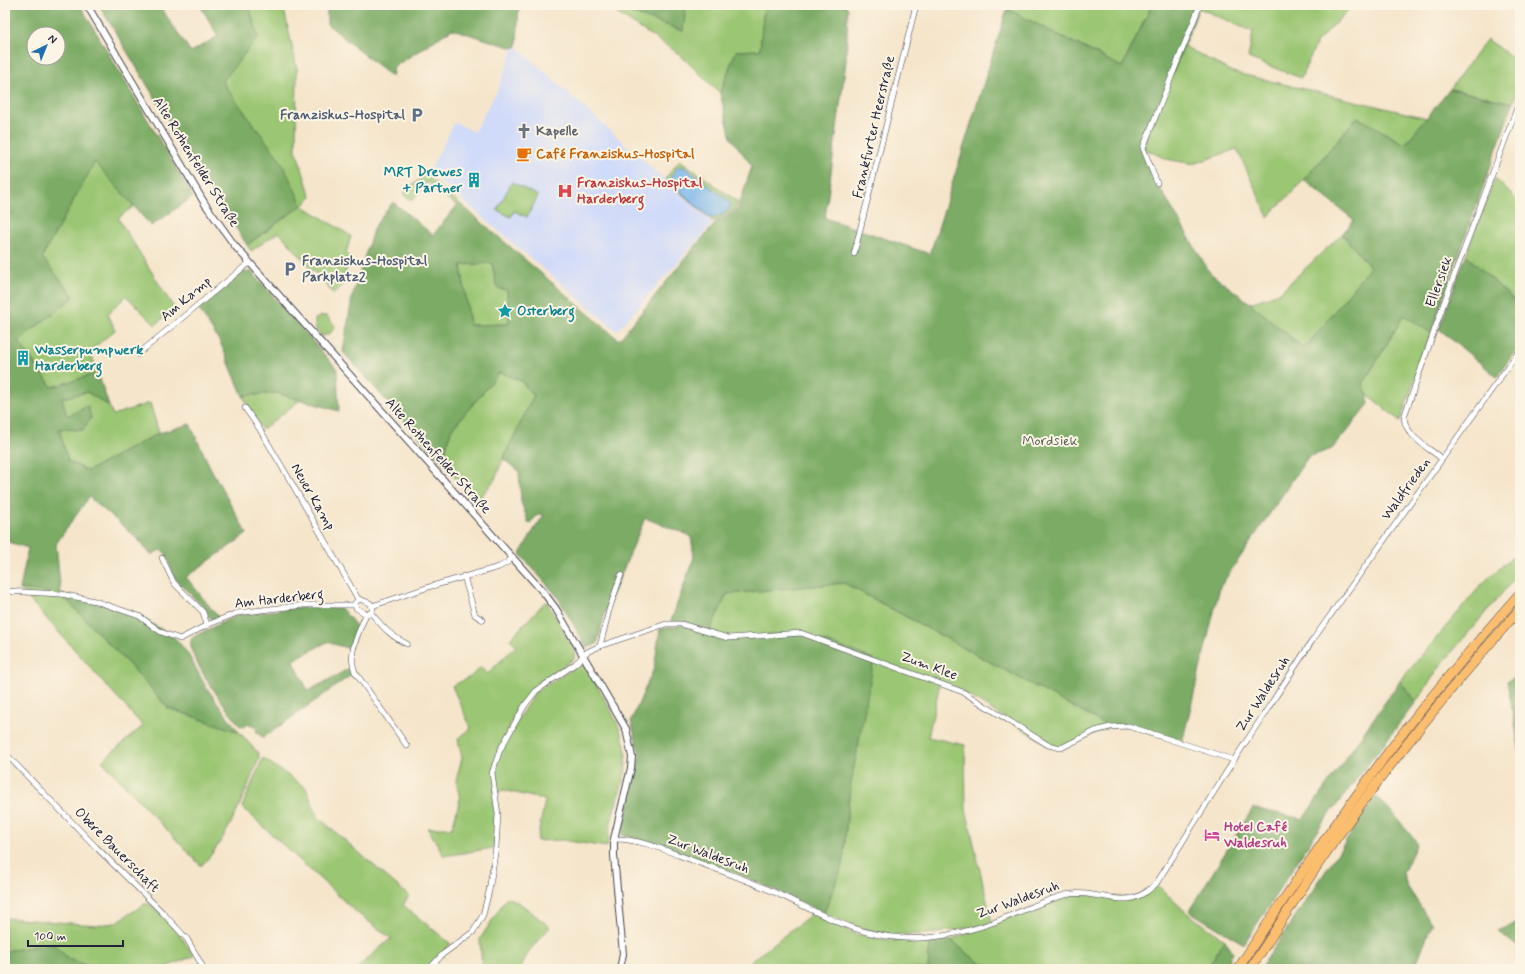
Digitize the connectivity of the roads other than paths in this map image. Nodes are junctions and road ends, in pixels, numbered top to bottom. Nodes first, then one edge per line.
1 (87, 5) edge
2 (916, 5) edge
3 (1200, 5) edge
4 (1520, 100) edge
5 (1157, 183) dead end
6 (854, 254) dead end
7 (249, 263) junction
8 (1520, 350) edge
9 (138, 354) dead end
10 (245, 408) dead end
11 (1442, 459) junction
12 (513, 557) junction
13 (162, 558) dead end
14 (621, 575) dead end
15 (464, 576) junction
16 (5, 591) edge
17 (1520, 593) edge
18 (358, 599) junction
19 (355, 605) junction
20 (372, 606) junction
21 (1520, 609) edge
22 (369, 613) junction
23 (483, 620) dead end
24 (206, 625) junction
25 (1312, 641) joint
26 (408, 644) dead end
27 (600, 646) junction
28 (583, 656) junction
29 (407, 746) dead end
30 (5, 753) edge
31 (1234, 760) junction
32 (614, 839) junction
33 (204, 969) edge
34 (429, 969) edge
35 (620, 969) edge
36 (1238, 969) edge
37 (1250, 969) edge

1 - 7 street, Alte Rothenfelder Straße
2 - 6 street, Frankfurter Heerstraße
3 - 5 street
4 - 11 street, Ellersiek
7 - 9 street, Am Kamp
7 - 12 street, Alte Rothenfelder Straße
8 - 11 street, Waldfrieden
10 - 18 street, Neuer Kamp
11 - 25 street, Waldfrieden
12 - 15 street
12 - 28 street, Alte Rothenfelder Straße
13 - 24 street
14 - 27 street
15 - 20 street
15 - 23 street
16 - 24 street, Am Harderberg
17 - 36 highway
18 - 19 street
18 - 20 street
19 - 22 street
19 - 24 street, Am Harderberg
20 - 22 street
21 - 37 highway
22 - 26 street
22 - 29 street
25 - 31 street, Zur Waldesruh
27 - 28 street, Zum Klee
27 - 31 street, Zum Klee
28 - 32 street, Alte Rothenfelder Straße
28 - 34 street
30 - 33 street, Obere Bauerschaft
31 - 32 street, Zur Waldesruh
32 - 35 street, Alte Rothenfelder Straße

